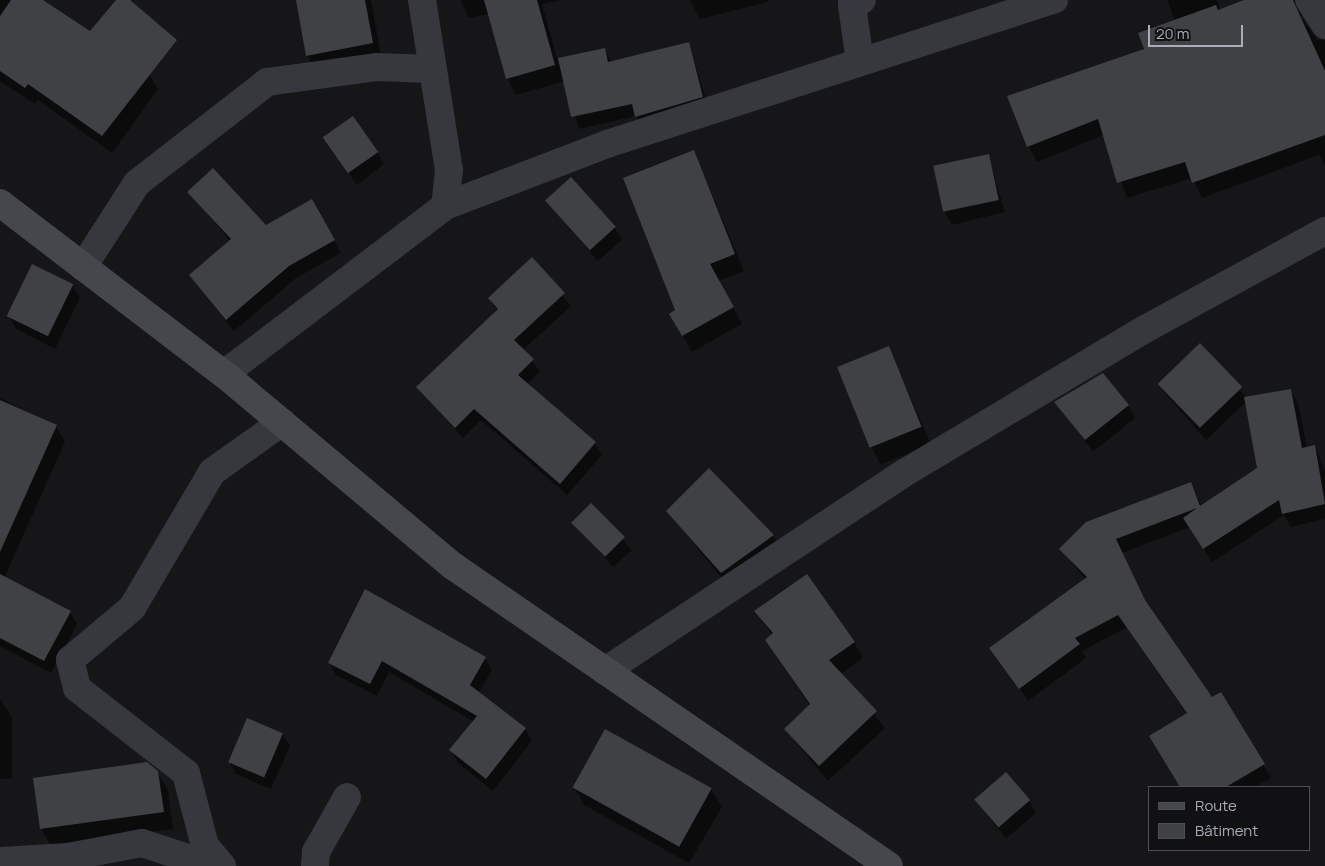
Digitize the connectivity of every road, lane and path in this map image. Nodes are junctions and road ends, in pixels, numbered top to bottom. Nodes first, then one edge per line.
1 (422, 0) edge
2 (862, 0) edge
3 (1054, 0) edge
4 (1309, 0) edge
5 (1325, 25) edge
6 (860, 62) junction
7 (431, 69) junction
8 (0, 203) edge
9 (446, 206) junction
10 (1325, 231) edge
11 (83, 267) junction
12 (224, 374) junction
13 (282, 422) junction
14 (604, 671) junction
15 (347, 797) dead end
16 (0, 861) edge
17 (212, 866) edge
18 (222, 866) edge
19 (316, 866) edge
20 (889, 866) edge

1 - 7 street
2 - 6 street
3 - 6 street
4 - 5 street
6 - 9 street
7 - 9 street
7 - 11 street
8 - 11 main road
9 - 12 street
10 - 14 street
11 - 12 main road
12 - 13 main road
13 - 14 main road
13 - 18 street
14 - 20 main road
15 - 19 street
16 - 17 street

